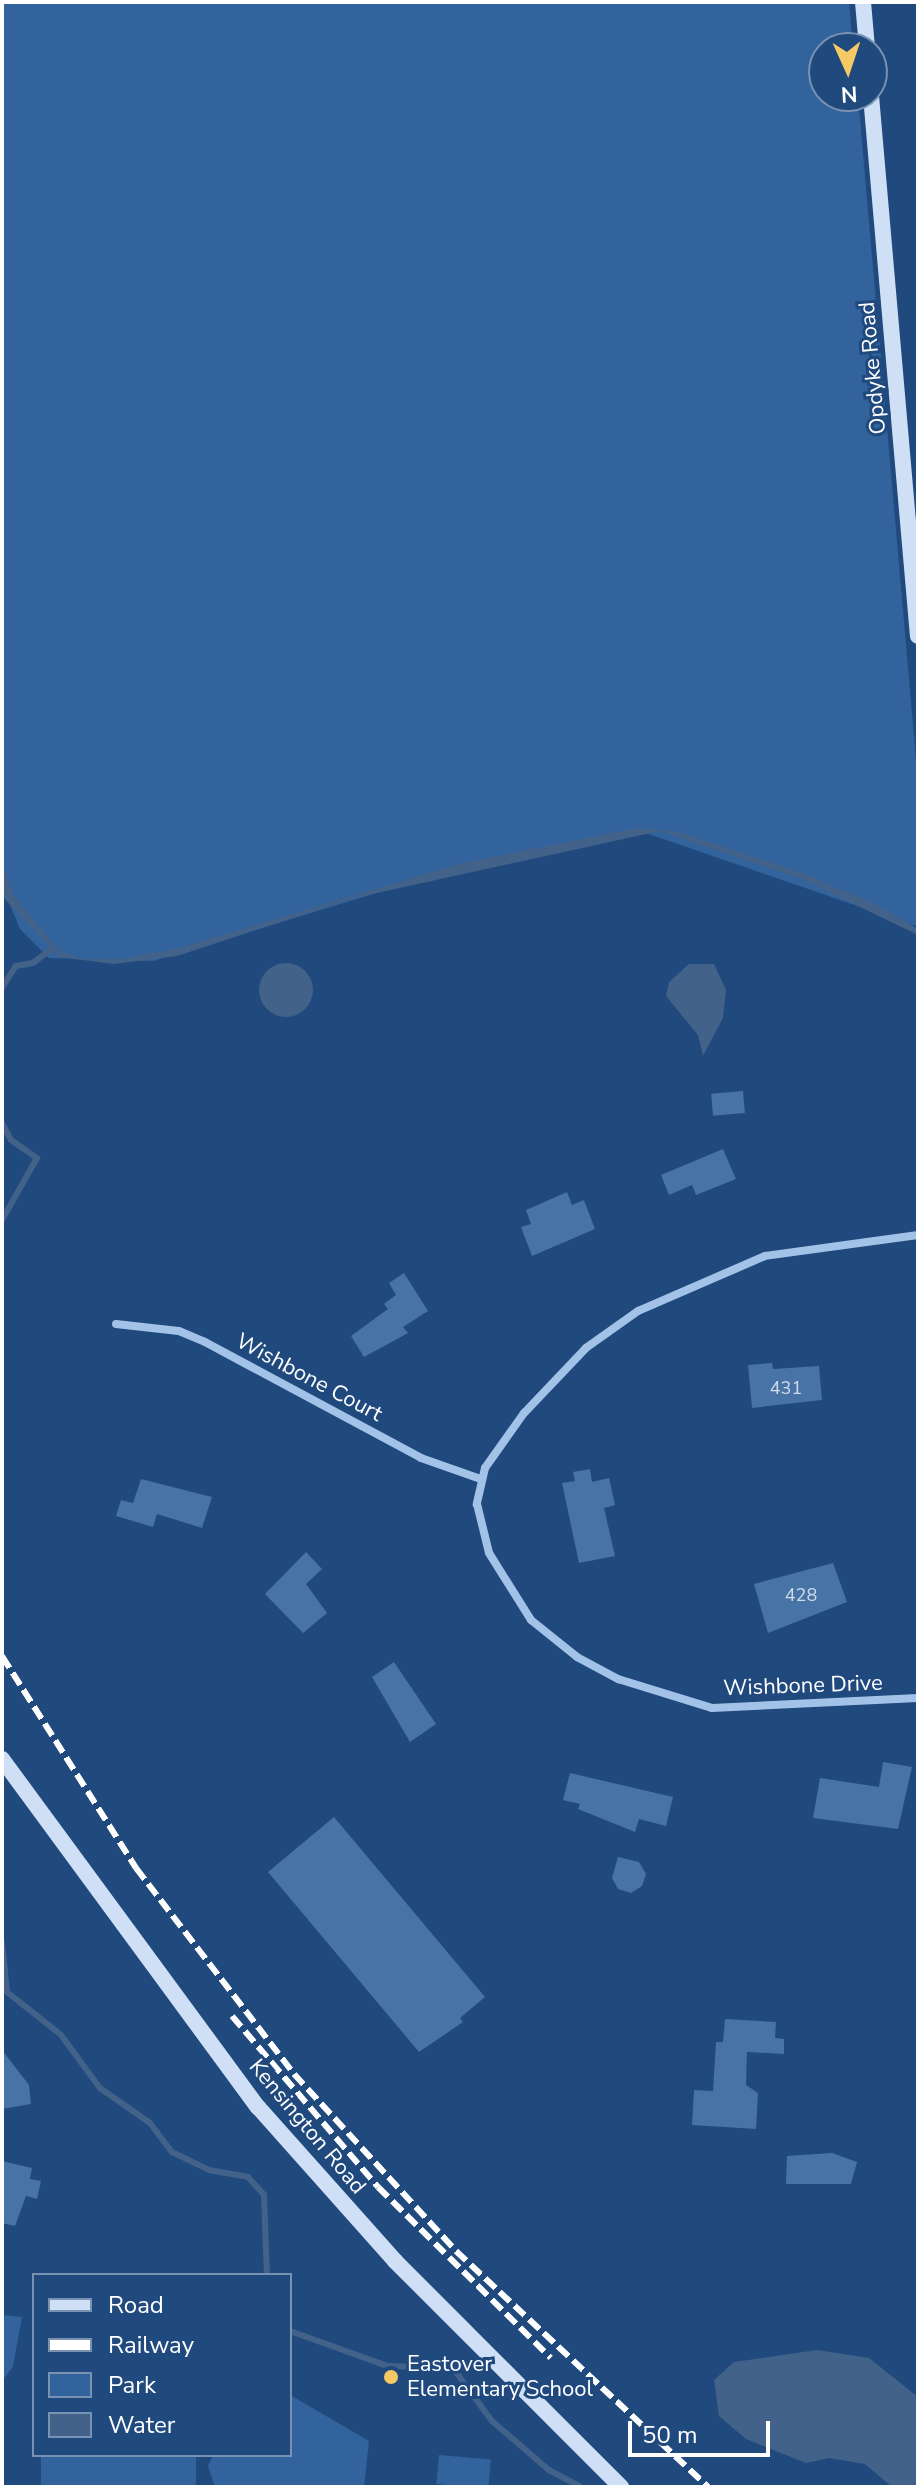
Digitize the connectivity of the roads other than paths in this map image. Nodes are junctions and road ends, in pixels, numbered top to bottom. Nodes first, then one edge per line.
1 (863, 2) edge
2 (866, 32) edge
3 (872, 112) edge
4 (918, 636) edge
5 (918, 1235) edge
6 (116, 1324) dead end
7 (481, 1479) junction
8 (918, 1698) edge
9 (2, 1759) edge
10 (621, 2487) edge

1 - 2 street
3 - 4 street, Opdyke Road
5 - 7 street
6 - 7 street, Wishbone Court
7 - 8 street, Wishbone Drive
9 - 10 street, Kensington Road

